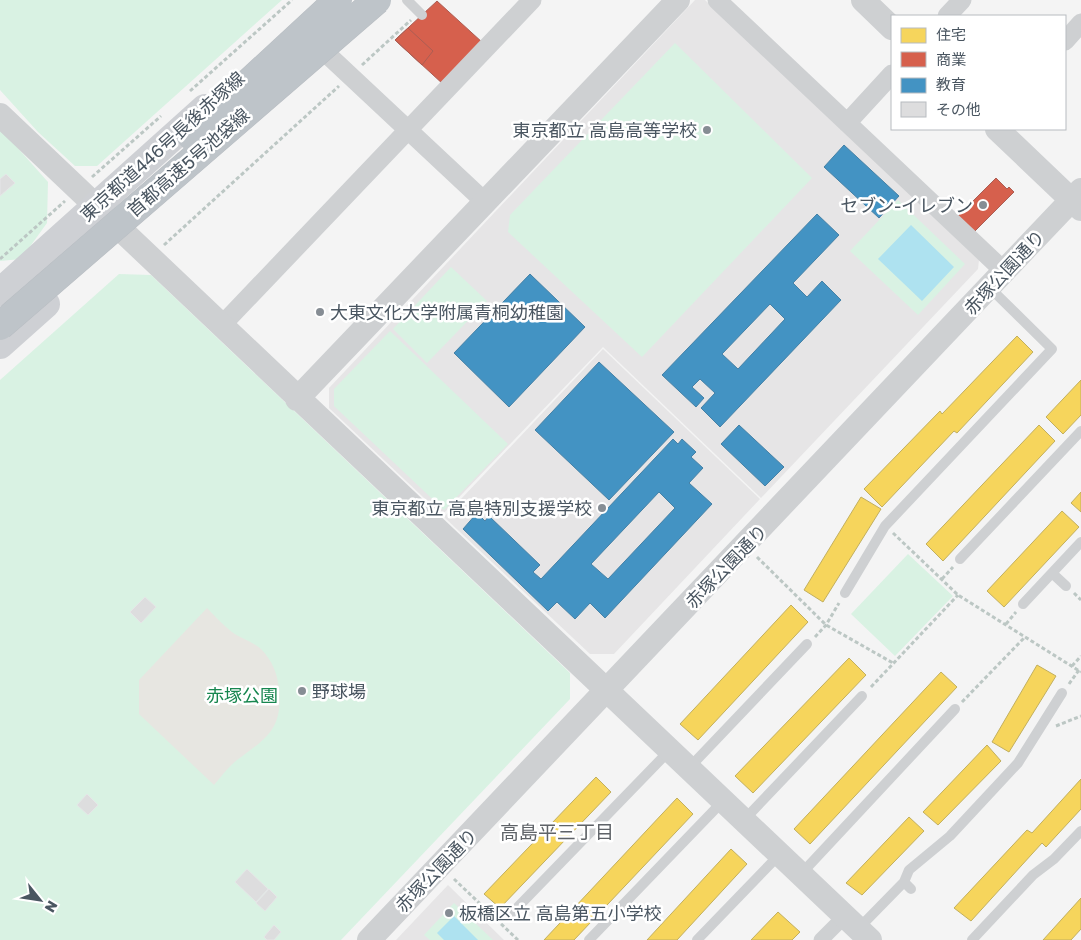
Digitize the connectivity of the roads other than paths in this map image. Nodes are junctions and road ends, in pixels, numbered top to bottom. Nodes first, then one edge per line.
1 (324, 0) edge
2 (338, 0) edge
3 (377, 0) edge
4 (393, 0) edge
5 (407, 0) edge
6 (532, 0) edge
7 (678, 0) edge
8 (717, 0) edge
9 (863, 0) edge
10 (962, 0) edge
11 (421, 13) road end
12 (948, 15) edge
13 (1081, 23) edge
14 (891, 27) edge
15 (1066, 40) edge
16 (329, 56) junction
17 (891, 75) edge
18 (0, 115) edge
19 (847, 122) junction
20 (407, 129) junction
21 (998, 130) edge
22 (87, 198) junction
23 (1078, 199) edge
24 (484, 202) junction
25 (124, 234) junction
26 (997, 280) junction
27 (0, 292) edge
28 (0, 308) edge
29 (222, 325) junction
30 (0, 326) edge
31 (0, 345) edge
32 (297, 399) junction
33 (1081, 431) edge
34 (1081, 542) edge
35 (960, 559) dead end
36 (1052, 572) junction
37 (1066, 586) dead end
38 (845, 593) road end
39 (1023, 604) dead end
40 (807, 644) road end
41 (608, 690) junction
42 (1062, 694) dead end
43 (862, 696) road end
44 (955, 709) road end
45 (1046, 720) junction
46 (1055, 726) road end
47 (670, 750) junction
48 (689, 768) junction
49 (724, 801) junction
50 (744, 820) junction
51 (1081, 831) edge
52 (780, 854) junction
53 (801, 874) junction
54 (512, 913) dead end
55 (858, 928) edge
56 (369, 940) edge
57 (589, 940) edge
58 (697, 940) edge
59 (821, 940) edge
60 (972, 940) edge

1 - 22 main road, 東京都道446号長後赤塚線
2 - 28 highway, 首都高速5号池袋線, bridge
3 - 30 highway, 首都高速5号池袋線, bridge
4 - 16 main road
5 - 11 lane
6 - 20 street
7 - 24 street
8 - 19 street
9 - 14 street
10 - 12 street
13 - 15 street
16 - 20 street
16 - 25 main road
17 - 19 street
18 - 22 street
19 - 26 street
20 - 24 street
20 - 29 street
21 - 23 street
22 - 25 street
22 - 27 main road, 東京都道446号長後赤塚線
23 - 26 street, 赤塚公園通り
24 - 32 street
25 - 29 street
25 - 31 main road
26 - 38 lane
26 - 41 street, 赤塚公園通り
29 - 32 street
32 - 41 street
33 - 35 lane
34 - 36 lane
36 - 37 lane
36 - 39 lane
40 - 48 lane
41 - 47 street
41 - 56 street, 赤塚公園通り
42 - 45 lane
43 - 50 lane
44 - 53 lane
45 - 46 lane
45 - 55 lane
47 - 48 street
47 - 54 lane
48 - 49 street
49 - 50 street
49 - 57 lane
50 - 52 street
51 - 60 lane
52 - 53 street
52 - 58 lane
53 - 55 street
55 - 59 street

